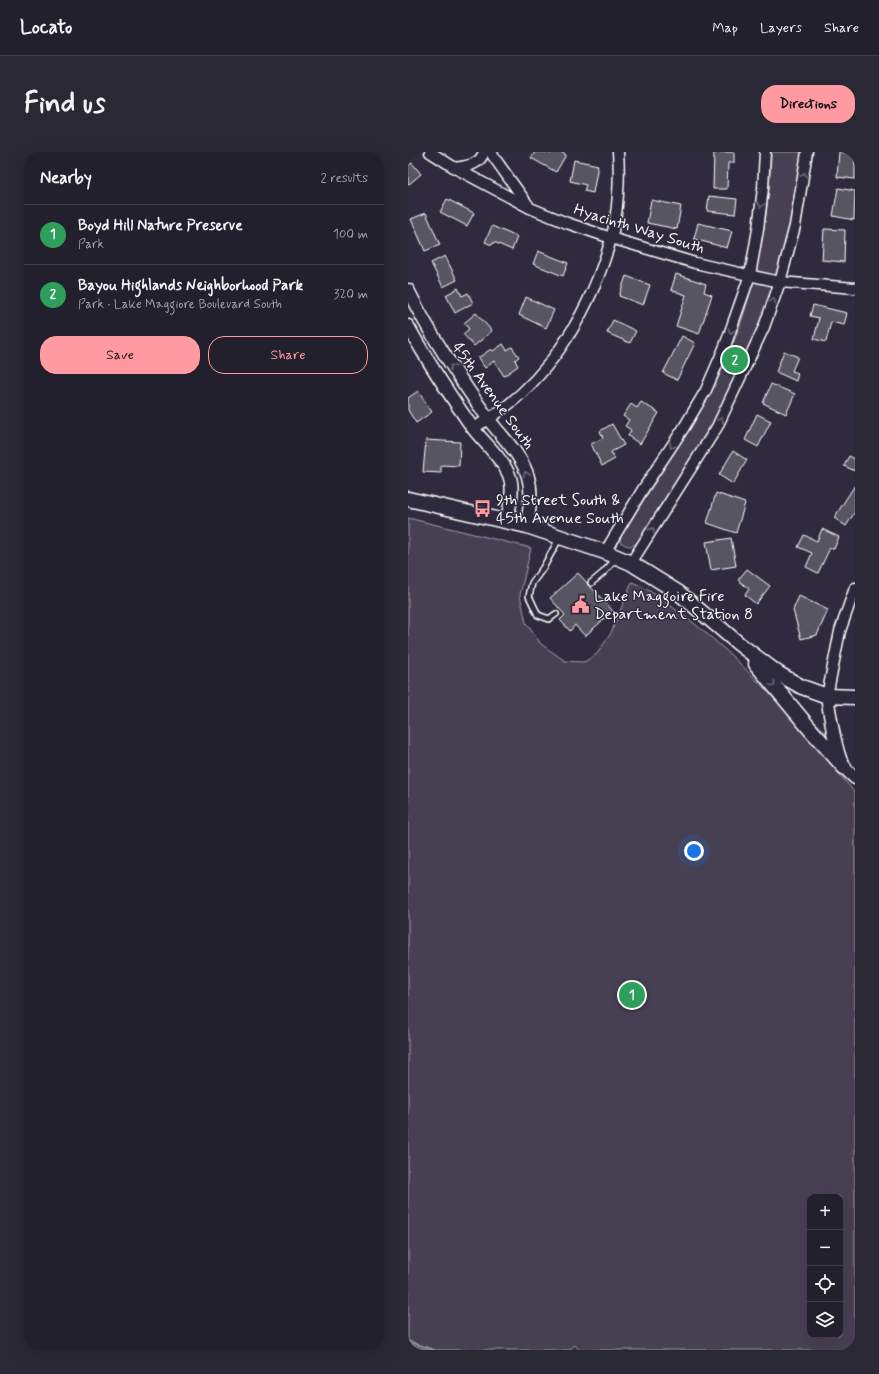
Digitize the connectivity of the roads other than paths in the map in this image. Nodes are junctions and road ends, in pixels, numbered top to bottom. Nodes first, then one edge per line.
1 (430, 152) edge
2 (484, 152) edge
3 (492, 152) edge
4 (618, 152) edge
5 (765, 152) edge
6 (808, 152) edge
7 (455, 168) junction
8 (530, 208) junction
9 (611, 238) junction
10 (750, 276) junction
11 (780, 282) junction
12 (855, 288) edge
13 (408, 290) edge
14 (408, 326) edge
15 (488, 419) junction
16 (473, 428) junction
17 (408, 499) edge
18 (507, 521) junction
19 (526, 526) junction
20 (560, 537) junction
21 (611, 554) junction
22 (631, 563) junction
23 (591, 582) dead end
24 (855, 588) edge
25 (852, 603) edge
26 (556, 614) dead end
27 (739, 644) junction
28 (827, 696) junction
29 (855, 697) edge
30 (844, 767) junction
31 (855, 778) edge

1 - 7 street, Hyacinth Way South
2 - 7 street
3 - 8 street
4 - 9 street
5 -> 10 street
11 -> 6 street
7 - 8 street, Hyacinth Way South
8 - 9 street, Hyacinth Way South
9 - 10 street, Hyacinth Way South
9 - 15 street
10 - 11 street, Hyacinth Way South
10 -> 21 street
11 - 12 street, Hyacinth Way South
22 -> 11 street
15 -> 13 street, 45th Avenue South
14 - 16 street, 45th Avenue South
15 - 16 street
19 -> 15 street, 45th Avenue South
16 - 18 street, 45th Avenue South
17 - 18 main road
18 - 19 main road
19 - 20 main road
20 - 21 main road
20 - 26 lane
21 - 22 main road
21 - 23 lane
22 - 27 main road
24 - 25 street
25 - 28 street
27 - 28 main road
27 -> 30 main road
28 - 29 main road
28 - 30 street
30 - 31 street

